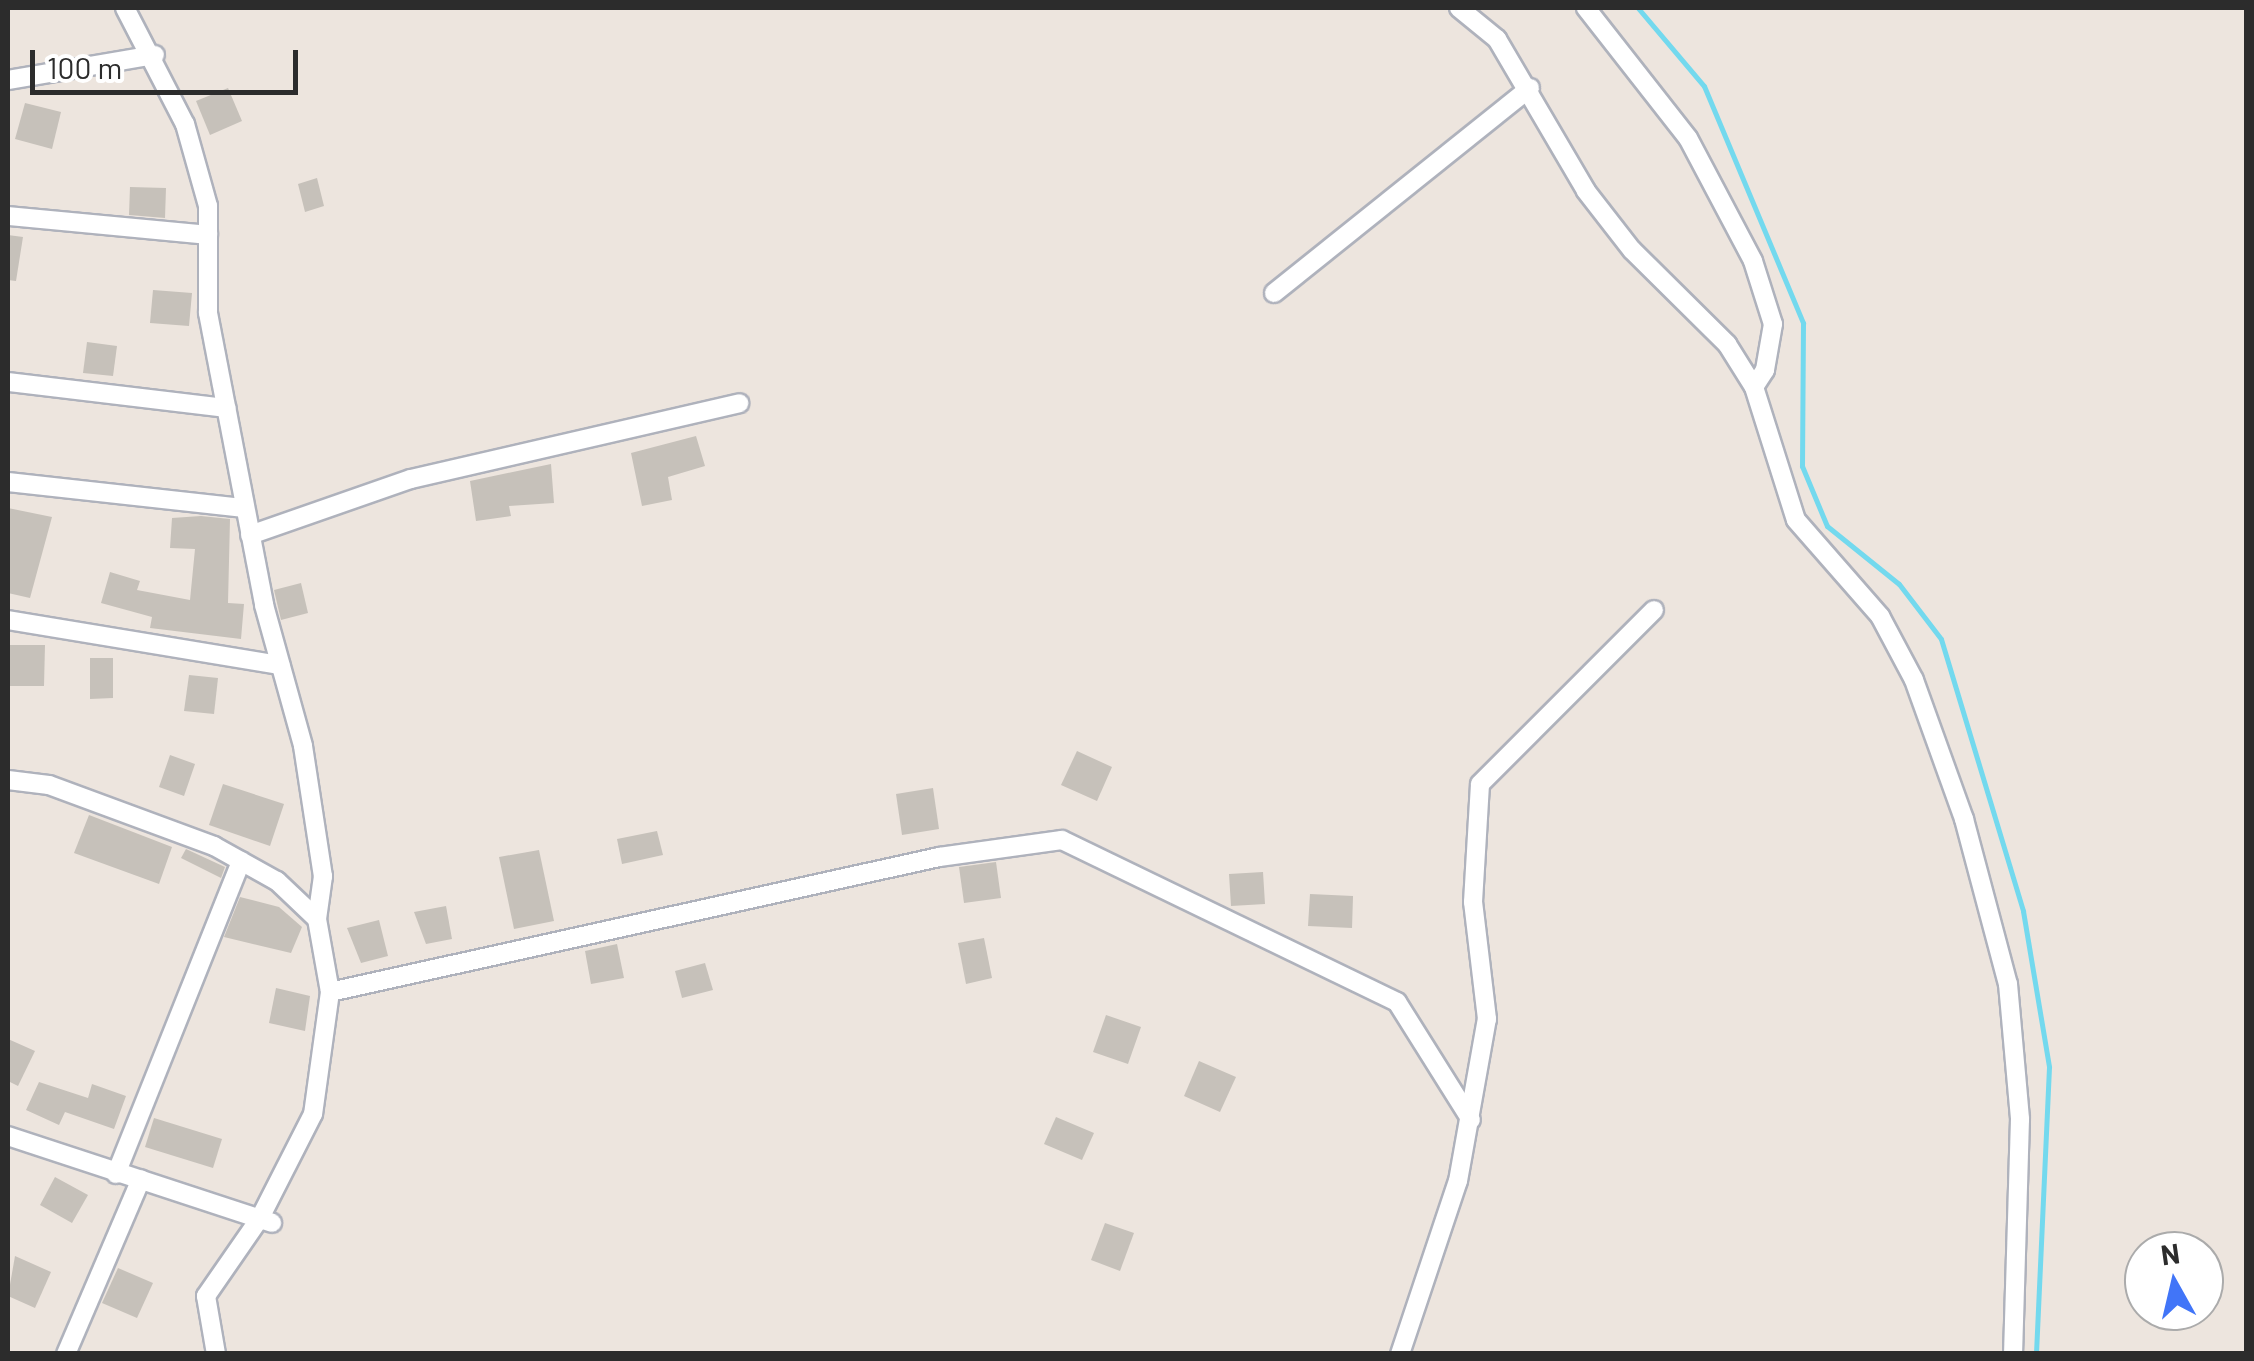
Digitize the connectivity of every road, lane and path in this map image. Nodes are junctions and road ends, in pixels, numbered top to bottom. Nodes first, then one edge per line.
1 (125, 8) edge
2 (1459, 8) edge
3 (1586, 8) edge
4 (155, 55) junction
5 (8, 80) edge
6 (1530, 88) junction
7 (8, 216) edge
8 (208, 236) junction
9 (1274, 292) dead end
10 (8, 382) edge
11 (1754, 387) junction
12 (738, 403) dead end
13 (226, 408) junction
14 (8, 482) edge
15 (245, 508) junction
16 (250, 536) junction
17 (1654, 610) dead end
18 (8, 620) edge
19 (280, 665) junction
20 (8, 780) edge
21 (241, 861) junction
22 (318, 919) junction
23 (330, 992) junction
24 (1472, 1120) junction
25 (8, 1136) edge
26 (116, 1174) junction
27 (141, 1179) junction
28 (266, 1220) junction
29 (66, 1354) edge
30 (216, 1354) edge
31 (1400, 1354) edge
32 (2014, 1354) edge

1 - 4 street
2 - 6 street
3 - 11 street
4 - 5 street
4 - 8 street
6 - 9 street
6 - 11 street
7 - 8 street
8 - 13 street
10 - 13 street
11 - 32 street
12 - 16 street
13 - 15 street
14 - 15 street
15 - 16 street
16 - 19 street
17 - 24 street
18 - 19 street
19 - 22 street
20 - 21 street
21 - 22 street
21 - 26 street
22 - 23 street
23 - 24 street
23 - 28 street
24 - 31 street
25 - 26 street
26 - 27 street
27 - 28 street
27 - 29 street
28 - 30 street

